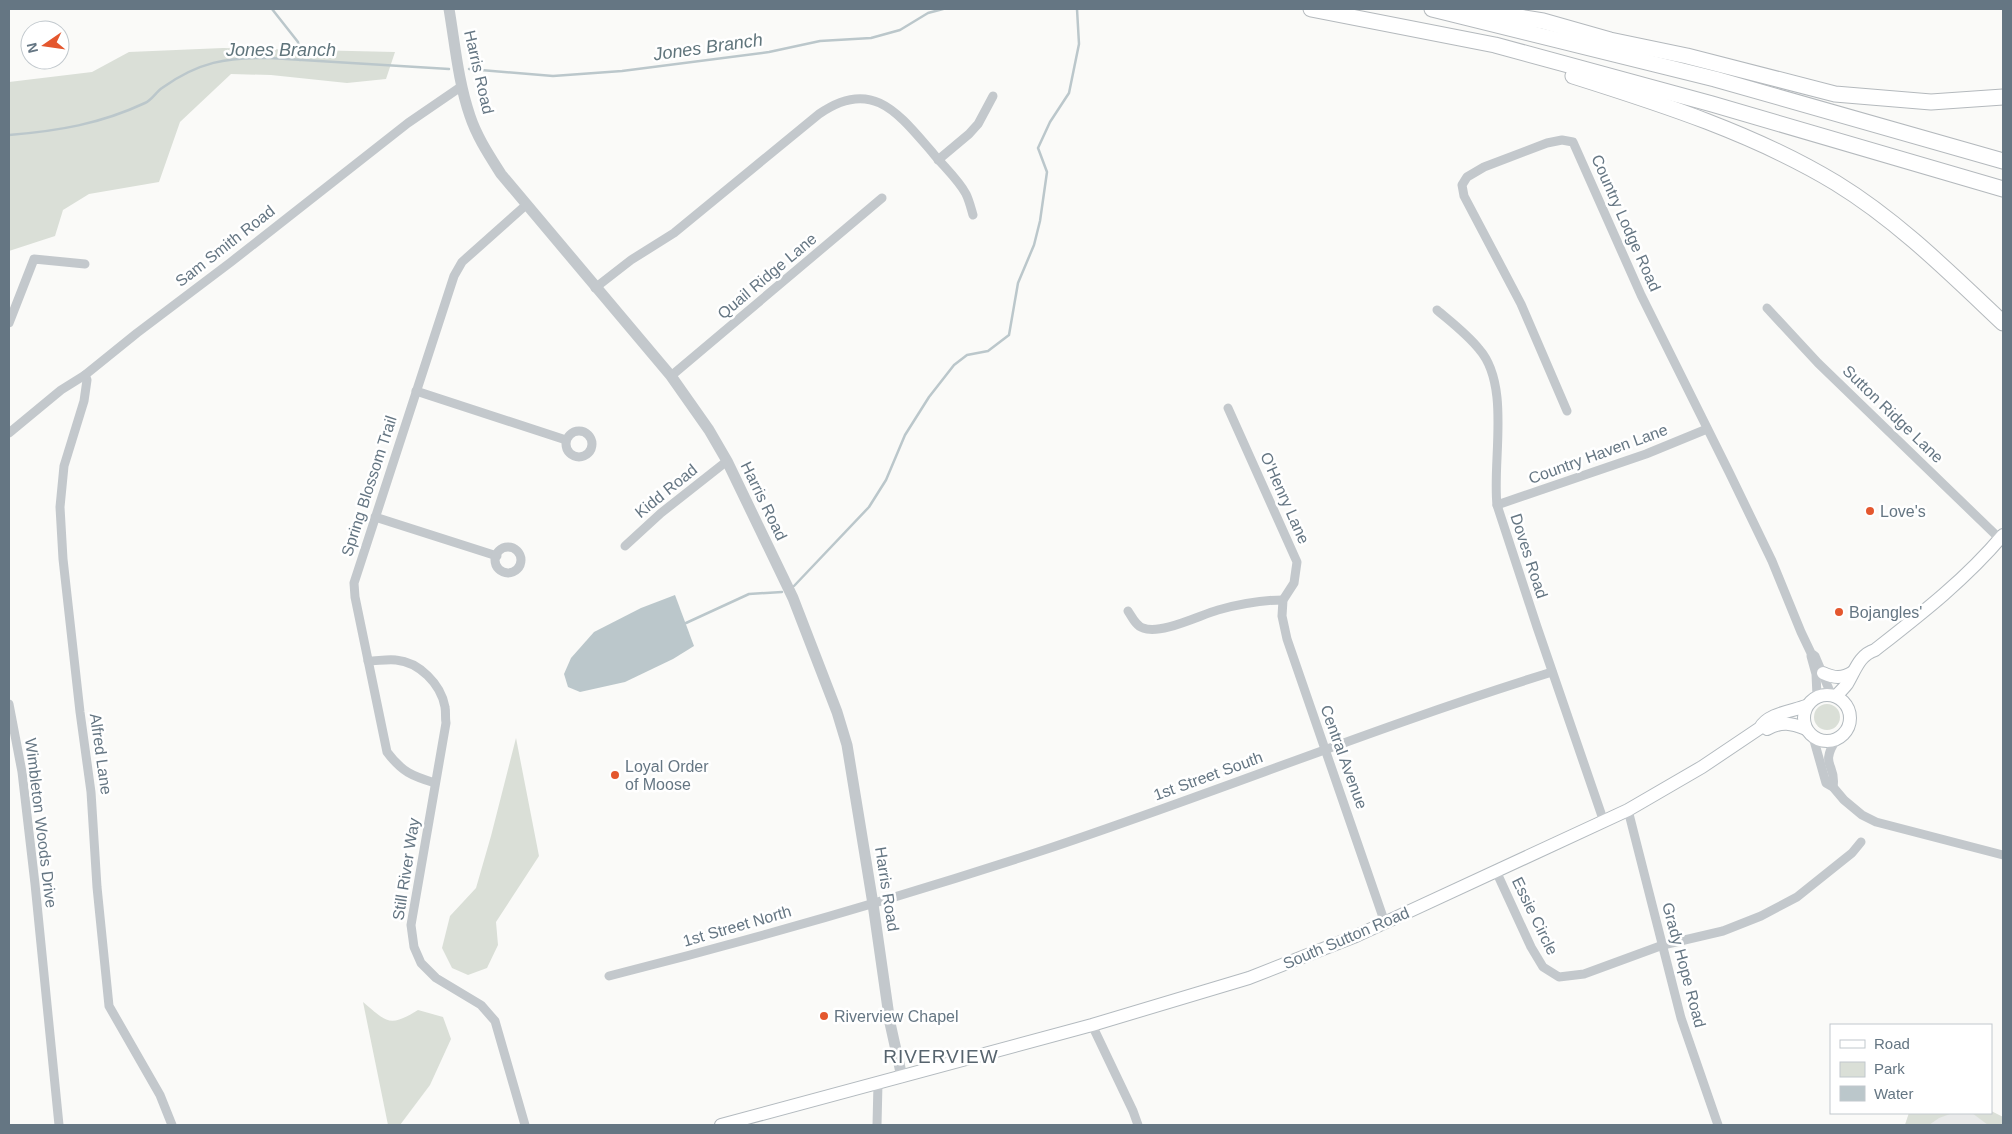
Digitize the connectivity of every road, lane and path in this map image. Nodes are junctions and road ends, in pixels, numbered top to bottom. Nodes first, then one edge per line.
1 (449, 9) edge
2 (1311, 9) edge
3 (1432, 9) edge
4 (1469, 9) edge
5 (1495, 45) junction
6 (462, 86) junction
7 (993, 96) dead end
8 (2003, 97) edge
9 (938, 160) junction
10 (2003, 161) edge
11 (2003, 189) edge
12 (882, 198) dead end
13 (526, 205) junction
14 (974, 215) dead end
15 (85, 264) dead end
16 (596, 288) junction
17 (1767, 308) dead end
18 (1437, 310) dead end
19 (9, 323) edge
20 (2003, 323) edge
21 (86, 375) junction
22 (671, 376) junction
23 (416, 391) junction
24 (1228, 408) dead end
25 (1567, 411) dead end
26 (1707, 429) junction
27 (9, 432) edge
28 (566, 440) dead end
29 (727, 461) junction
30 (1497, 505) junction
31 (375, 517) junction
32 (2001, 537) edge
33 (624, 546) dead end
34 (496, 556) dead end
35 (1283, 600) junction
36 (1128, 611) dead end
37 (1875, 650) junction
38 (1811, 653) junction
39 (368, 661) junction
40 (1552, 672) junction
41 (1853, 672) junction
42 (1823, 673) junction
43 (1833, 695) junction
44 (1817, 696) junction
45 (9, 704) edge
46 (1806, 706) junction
47 (1848, 706) junction
48 (1760, 728) junction
49 (1810, 733) junction
50 (1836, 740) junction
51 (1325, 750) junction
52 (436, 783) junction
53 (1833, 787) junction
54 (1628, 810) junction
55 (1604, 822) junction
56 (1861, 842) dead end
57 (2003, 855) edge
58 (1496, 871) junction
59 (873, 904) junction
60 (1385, 923) junction
61 (1664, 945) junction
62 (609, 976) dead end
63 (1092, 1025) junction
64 (902, 1077) junction
65 (878, 1083) junction
66 (59, 1125) edge
67 (172, 1125) edge
68 (524, 1125) edge
69 (722, 1125) edge
70 (876, 1125) edge
71 (1138, 1125) edge
72 (1718, 1125) edge

1 - 6 street, Harris Road
2 - 5 highway
3 - 10 highway
4 - 8 highway
5 - 11 highway
5 - 20 highway
6 - 13 street, Harris Road
6 - 21 street, Sam Smith Road
7 - 9 street
9 - 14 street
9 - 16 street
12 - 22 street, Quail Ridge Lane
13 - 16 street, Harris Road
13 - 23 street, Spring Blossom Trail
15 - 19 street
16 - 22 street, Harris Road
17 - 32 street, Sutton Ridge Lane
18 - 30 street, Doves Road
21 - 27 street, Sam Smith Road
21 - 67 street, Alfred Lane
22 - 29 street, Harris Road
23 - 28 street
23 - 31 street, Spring Blossom Trail
24 - 35 street, O'Henry Lane
25 - 26 street, Country Lodge Road
26 - 30 street, Country Haven Lane
26 - 38 street, Country Lodge Road
29 - 33 street, Kidd Road
29 - 59 street, Harris Road
30 - 40 street, Doves Road
31 - 34 street
31 - 39 street, Spring Blossom Trail
32 - 37 main road
35 - 36 street
35 - 51 street, Central Avenue
37 - 41 main road
37 - 47 main road
38 - 42 street, Country Lodge Road
38 - 44 street, Country Lodge Road
39 - 52 street, Spring Blossom Trail
39 - 52 street, Still River Way
40 - 51 street, 1st Street South
40 - 55 street, Doves Road
41 - 42 main road
41 - 43 main road
42 - 43 street, Country Lodge Road
43 - 44 main road
43 - 47 main road
44 - 46 main road
45 - 66 street, Wimbleton Woods Drive
46 - 48 main road, South Sutton Road
46 - 49 main road
47 - 50 main road
48 - 49 main road, South Sutton Road
48 - 54 main road, South Sutton Road
49 - 50 main road
49 - 53 street
50 - 53 street
51 - 59 street, 1st Street South
51 - 60 street, Central Avenue
52 - 68 street, Still River Way
53 - 57 street
54 - 55 main road, South Sutton Road
54 - 61 street, Grady Hope Road
55 - 58 main road, South Sutton Road
56 - 61 street, Essie Circle
58 - 60 main road, South Sutton Road
58 - 61 street, Essie Circle
59 - 62 street, 1st Street North
59 - 64 street, Harris Road
60 - 63 main road, South Sutton Road
61 - 72 street, Grady Hope Road
63 - 64 main road, South Sutton Road
63 - 71 street
64 - 65 main road, South Sutton Road
65 - 69 main road, South Sutton Road
65 - 70 street

